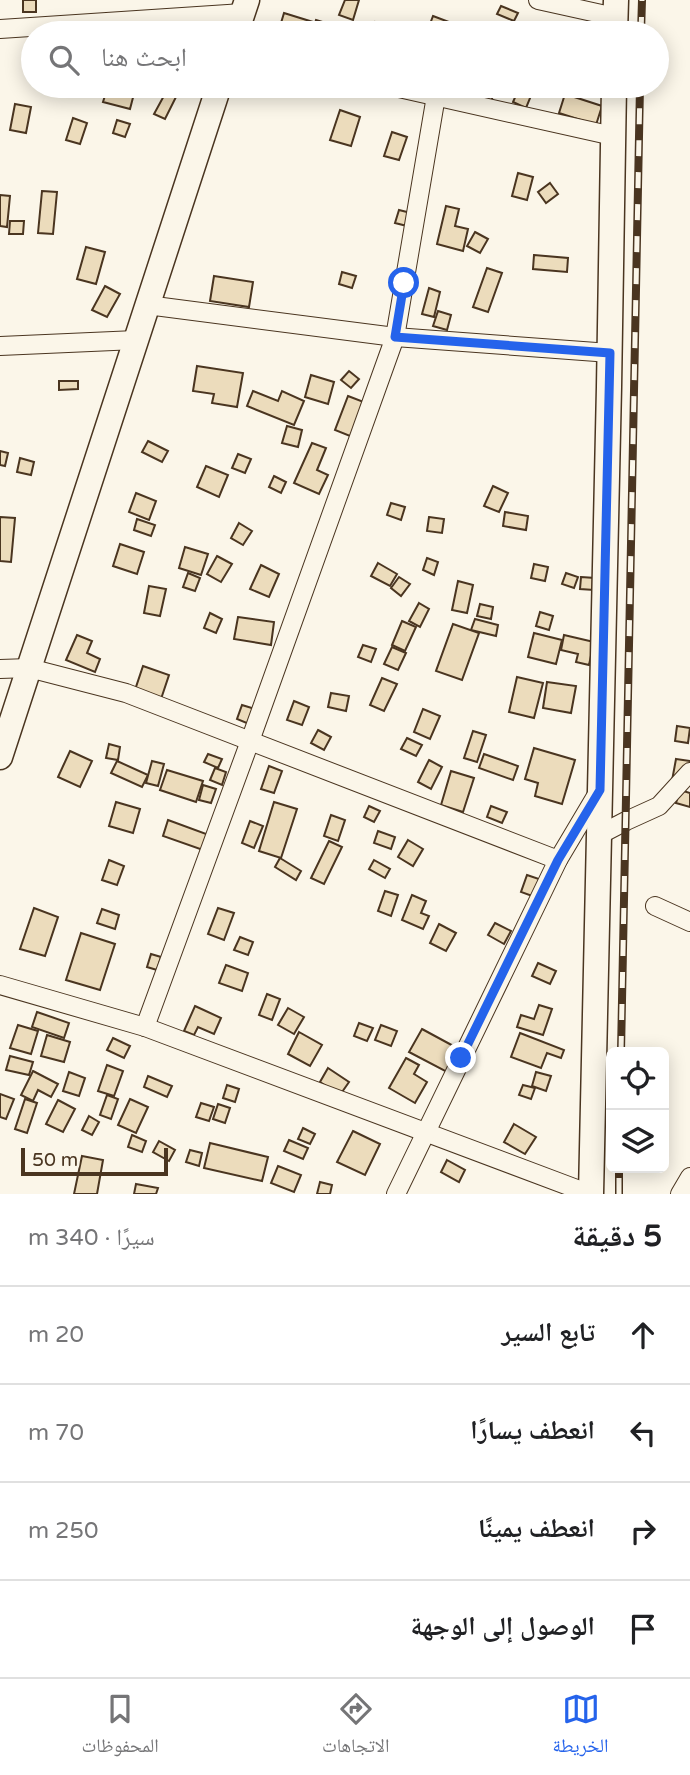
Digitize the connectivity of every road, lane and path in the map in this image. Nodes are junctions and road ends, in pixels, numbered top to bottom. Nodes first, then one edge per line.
1 (538, 0) edge
2 (242, 15) edge
3 (615, 17) edge
4 (138, 21) edge
5 (21, 28) edge
6 (0, 29) edge
7 (215, 98) edge
8 (436, 98) edge
9 (445, 98) edge
10 (614, 98) edge
11 (613, 136) junction
12 (147, 305) junction
13 (395, 337) junction
14 (136, 340) junction
15 (0, 346) edge
16 (610, 353) junction
17 (29, 668) junction
18 (0, 669) edge
19 (250, 741) junction
20 (0, 757) edge
21 (690, 772) edge
22 (600, 790) junction
23 (599, 835) junction
24 (558, 860) junction
25 (655, 906) dead end
26 (690, 922) edge
27 (0, 985) edge
28 (145, 1027) junction
29 (425, 1132) junction
30 (690, 1177) edge
31 (396, 1194) edge
32 (590, 1194) edge
33 (680, 1194) edge

1 - 3 street
2 - 4 street
5 - 6 street
7 - 12 street
8 - 13 street
9 - 11 street
10 - 11 street
11 - 16 street
12 - 13 street
12 - 14 street
13 - 16 street
13 - 19 street
14 - 15 street
14 - 17 street
16 - 22 street
17 - 18 street
17 - 19 street
17 - 20 street
19 - 24 street
19 - 28 street
21 - 23 street
22 - 23 street
22 - 24 street
23 - 32 street
24 - 29 street
25 - 26 street
27 - 28 street
28 - 29 street
29 - 31 street
29 - 32 street
30 - 33 street

